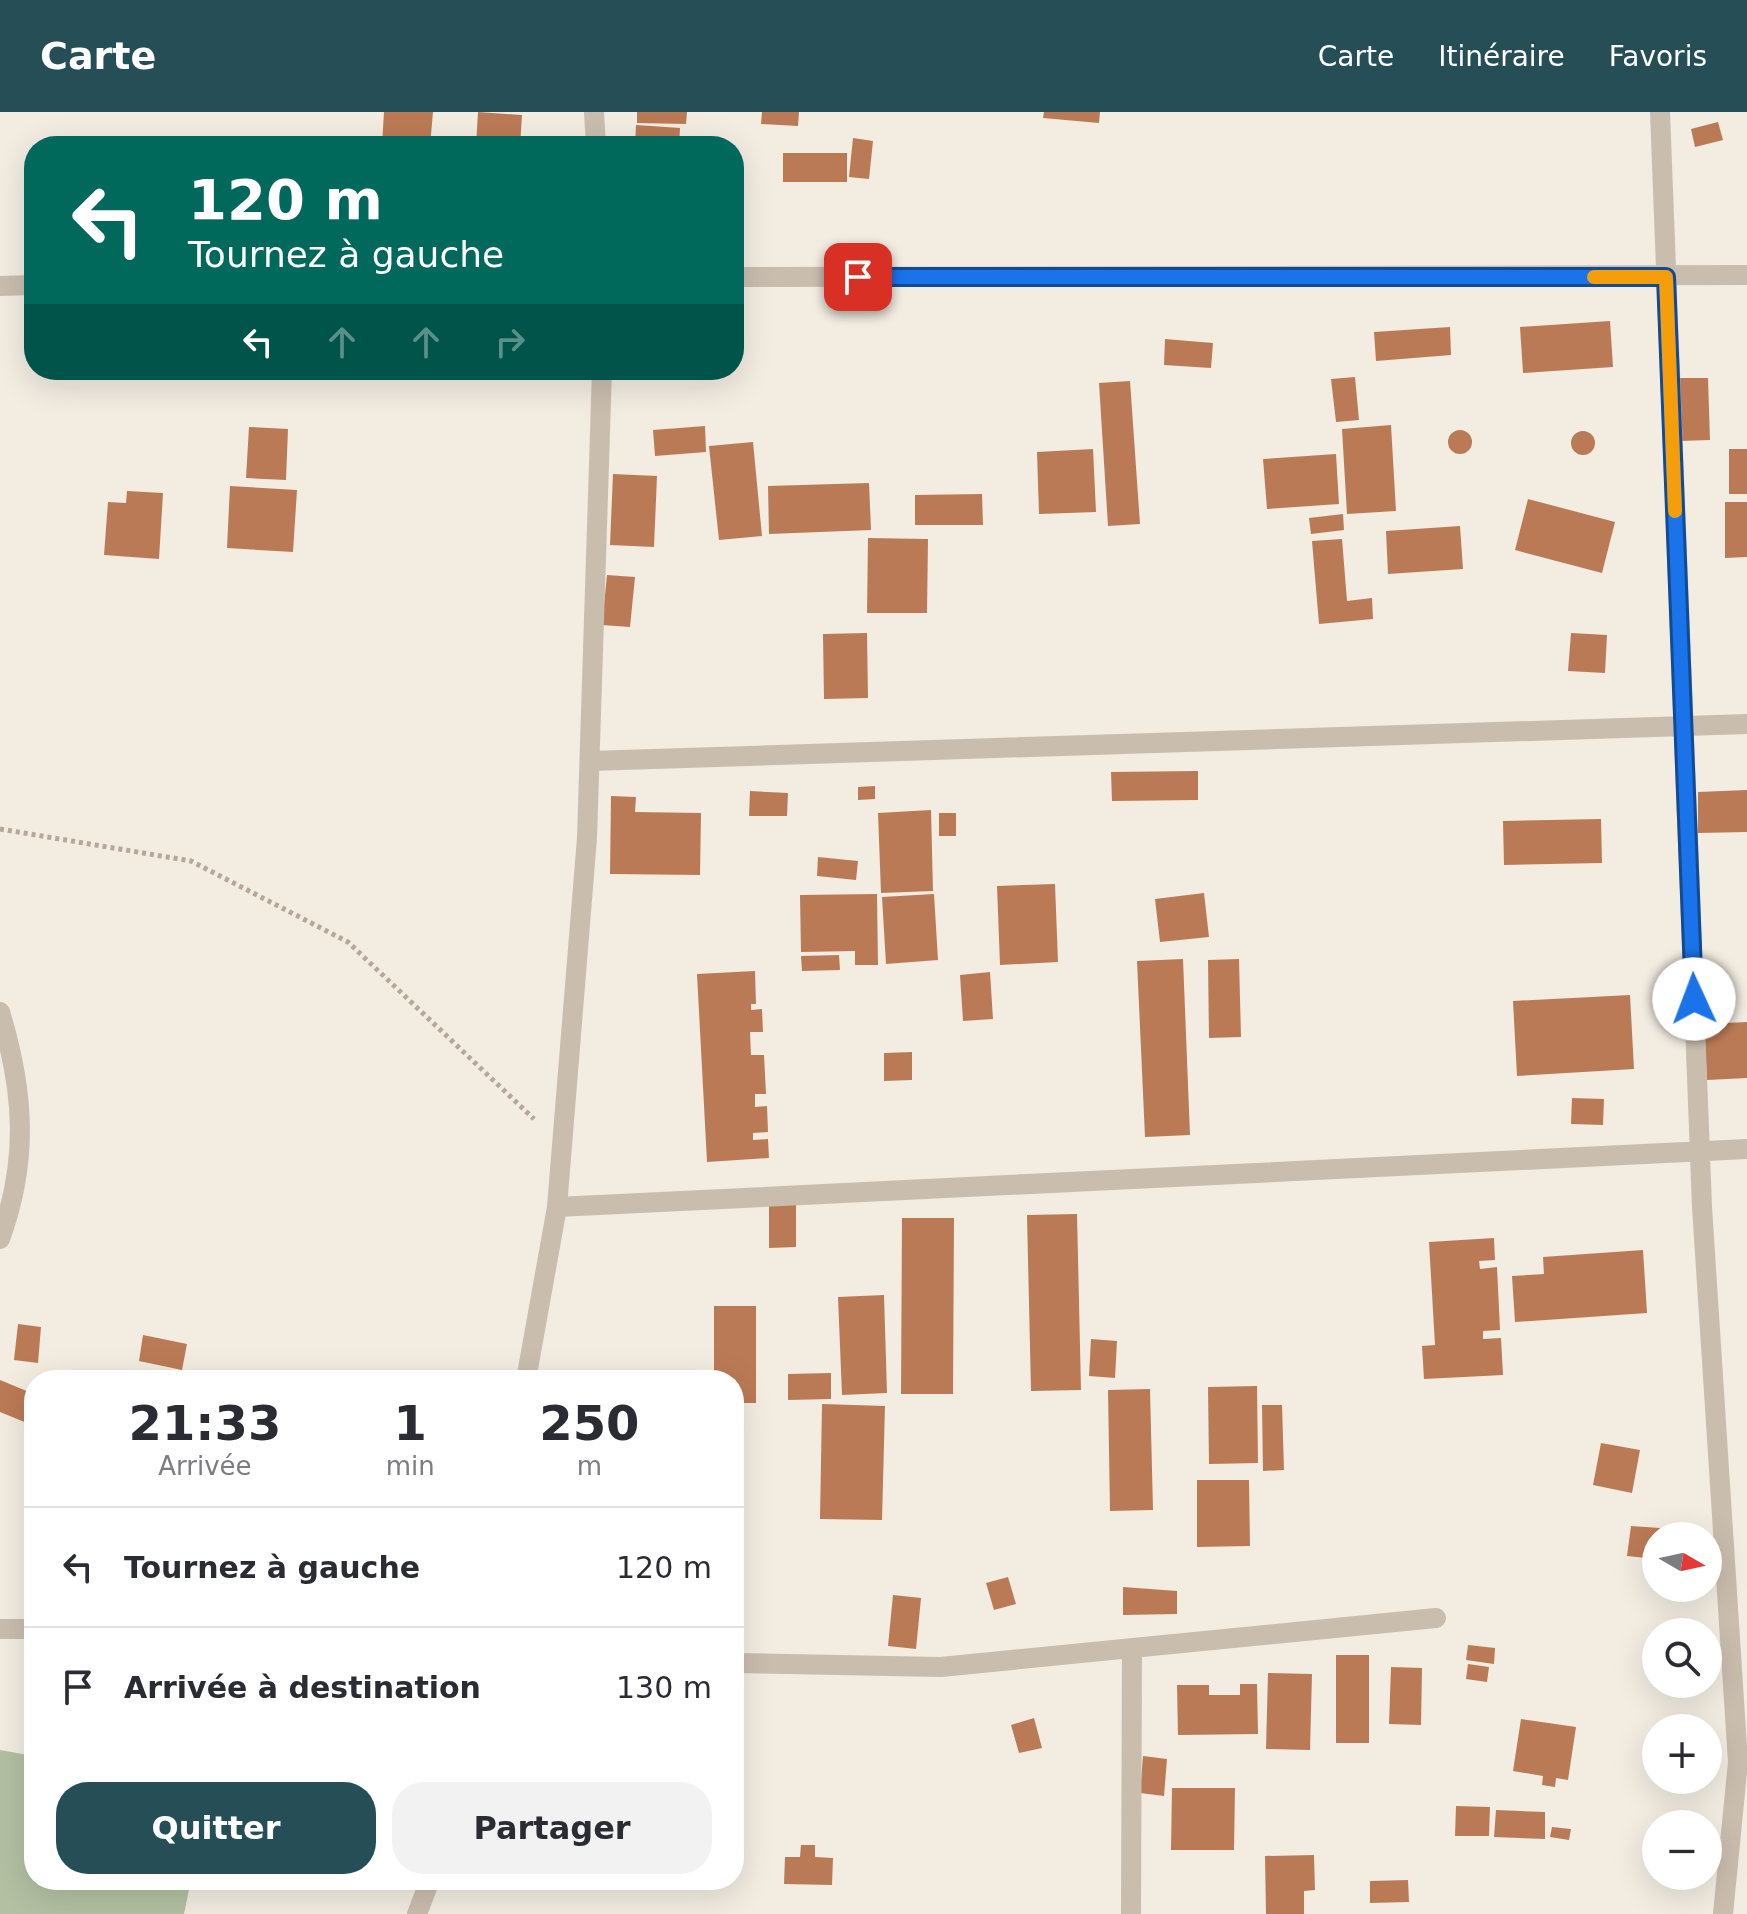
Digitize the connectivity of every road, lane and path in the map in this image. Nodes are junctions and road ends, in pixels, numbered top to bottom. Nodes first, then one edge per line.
1 (594, 112) edge
2 (1660, 112) edge
3 (595, 136) edge
4 (1747, 275) edge
5 (744, 277) edge
6 (1666, 277) junction
7 (24, 285) edge
8 (0, 286) edge
9 (602, 380) edge
10 (1684, 724) junction
11 (1747, 724) edge
12 (590, 761) junction
13 (0, 829) edge
14 (0, 1012) edge
15 (562, 1146) junction
16 (1747, 1149) edge
17 (1700, 1152) junction
18 (557, 1207) junction
19 (0, 1239) edge
20 (528, 1370) edge
21 (1436, 1618) dead end
22 (0, 1629) edge
23 (24, 1629) edge
24 (1132, 1650) junction
25 (744, 1663) edge
26 (426, 1890) edge
27 (417, 1914) edge
28 (1131, 1914) edge
29 (1723, 1914) edge

1 - 3 street
2 - 6 street
4 - 6 street
5 - 6 street
6 - 10 street
7 - 8 street
9 - 12 street
10 - 11 street
10 - 12 street
10 - 17 street
12 - 15 street
13 - 15 path
14 - 19 street
15 - 18 street
16 - 17 street
17 - 18 street
17 - 29 street
18 - 20 street
21 - 24 street
22 - 23 street
24 - 25 street
24 - 28 street
26 - 27 street

